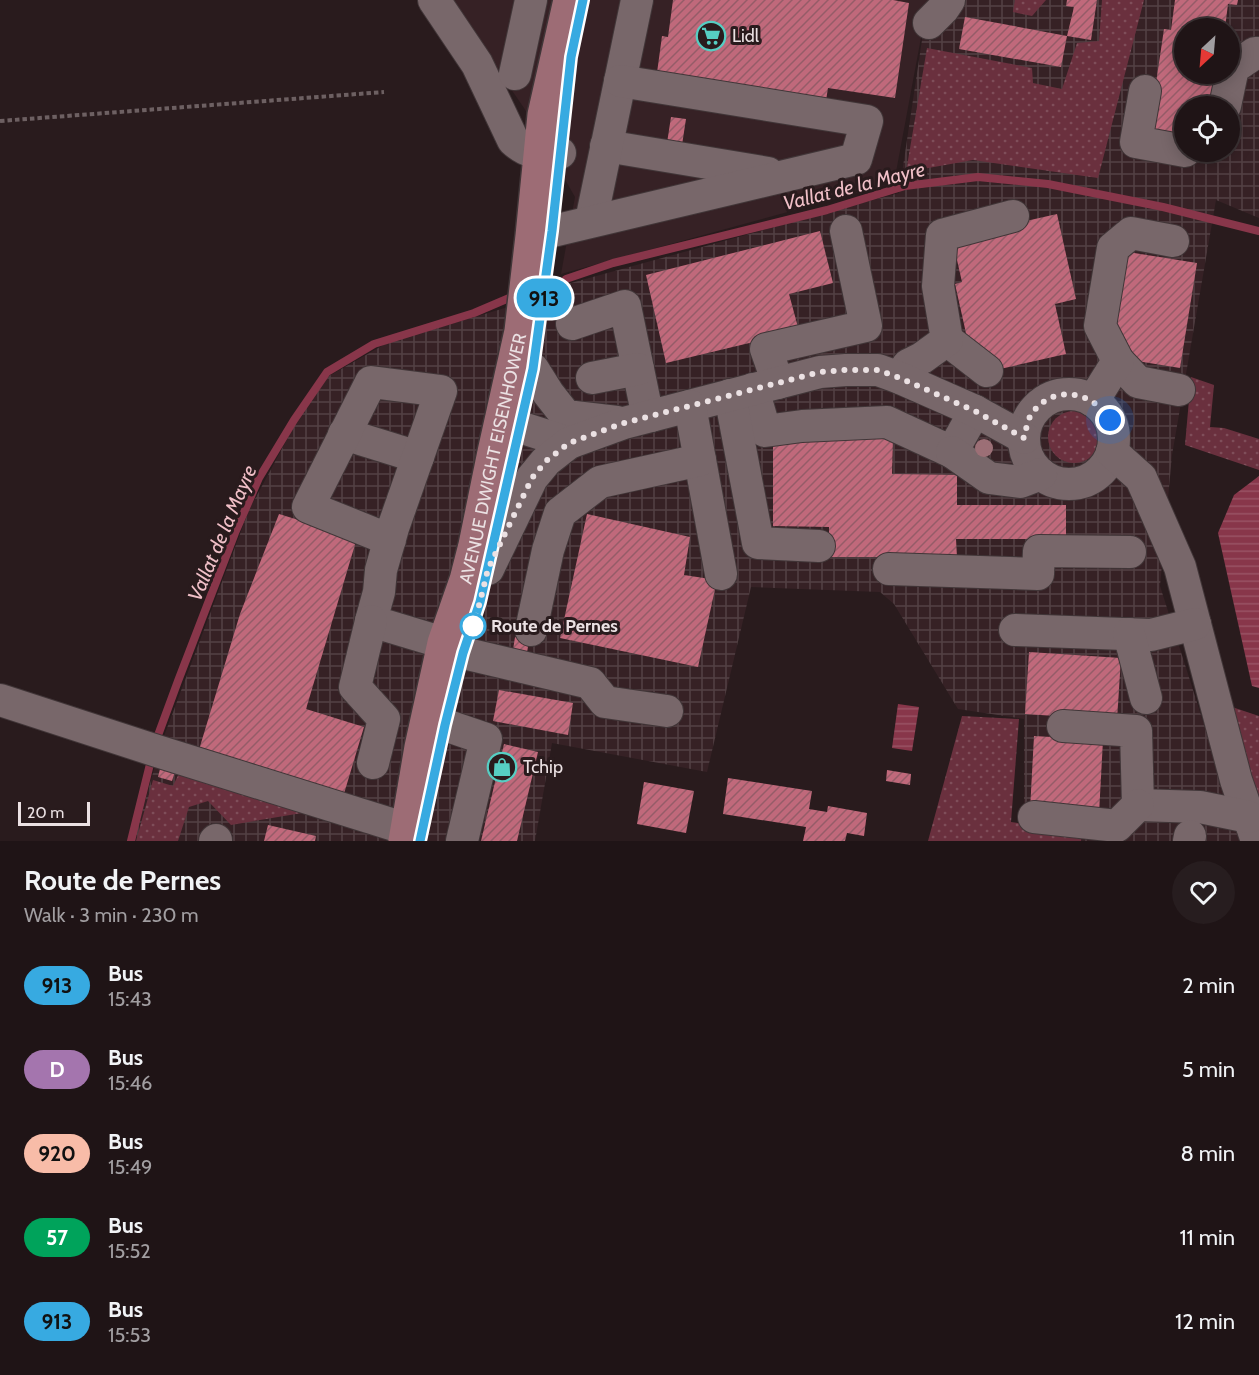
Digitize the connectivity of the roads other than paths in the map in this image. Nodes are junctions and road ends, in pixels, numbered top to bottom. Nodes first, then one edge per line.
1 (434, 0) edge
2 (531, 0) edge
3 (570, 0) edge
4 (583, 0) edge
5 (636, 0) edge
6 (949, 0) edge
7 (929, 23) dead end
8 (1259, 53) edge
9 (515, 74) dead end
10 (620, 81) junction
11 (1145, 91) dead end
12 (1227, 96) edge
13 (606, 147) junction
14 (1174, 150) edge
15 (550, 153) junction
16 (783, 176) junction
17 (1013, 216) dead end
18 (591, 221) junction
19 (846, 231) dead end
20 (542, 233) junction
21 (1173, 240) dead end
22 (572, 324) dead end
23 (521, 331) junction
24 (947, 340) junction
25 (1118, 361) junction
26 (533, 369) junction
27 (638, 369) junction
28 (987, 371) dead end
29 (592, 378) dead end
30 (900, 378) junction
31 (754, 389) junction
32 (1179, 390) dead end
33 (1093, 401) junction
34 (690, 406) junction
35 (975, 411) junction
36 (637, 420) junction
37 (510, 424) junction
38 (568, 429) junction
39 (344, 434) junction
40 (1024, 438) junction
41 (952, 452) junction
42 (1112, 452) junction
43 (418, 456) junction
44 (700, 460) junction
45 (1041, 474) junction
46 (390, 540) junction
47 (819, 546) dead end
48 (1130, 552) dead end
49 (481, 557) junction
50 (889, 569) dead end
51 (721, 574) dead end
52 (371, 621) junction
53 (1196, 624) junction
54 (531, 630) dead end
55 (1015, 630) dead end
56 (1129, 634) junction
57 (453, 648) junction
58 (1146, 698) dead end
59 (0, 700) edge
60 (667, 711) dead end
61 (445, 725) junction
62 (1063, 726) dead end
63 (373, 763) dead end
64 (1138, 805) junction
65 (1034, 817) dead end
66 (1253, 829) edge
67 (411, 837) edge
68 (462, 841) edge

1 - 15 street
2 - 9 street
3 - 15 main road, AVENUE DWIGHT EISENHOWER
4 - 15 main road, AVENUE DWIGHT EISENHOWER
5 - 10 street
6 - 7 street
8 - 12 street
10 - 13 street
10 - 16 street
11 - 14 street
13 - 16 street
13 - 18 street
15 - 20 main road, AVENUE DWIGHT EISENHOWER
16 - 18 street
17 - 24 street
18 - 20 street
19 - 31 street
20 - 23 main road, AVENUE DWIGHT EISENHOWER
20 - 26 main road, AVENUE DWIGHT EISENHOWER
21 - 25 street
22 - 27 street
23 - 37 main road, AVENUE DWIGHT EISENHOWER
23 - 49 street
24 - 28 street
24 - 30 street
25 - 32 street
25 - 33 street
26 - 37 main road, AVENUE DWIGHT EISENHOWER
26 - 38 street
27 - 29 street
27 - 36 street
30 - 31 street
30 - 35 street
31 - 34 street
31 - 41 street
31 - 47 street
33 - 40 street
33 - 42 street
34 - 36 street
34 - 44 street
35 - 40 street
35 - 41 street
36 - 38 street
37 - 38 street
37 - 49 main road, AVENUE DWIGHT EISENHOWER
38 - 49 street
39 - 43 street
39 - 43 street
39 - 46 street
40 - 45 street
41 - 45 street
42 - 45 street
42 - 53 street
43 - 46 street
44 - 51 street
44 - 54 street
46 - 52 street
48 - 50 street
49 - 57 main road, AVENUE DWIGHT EISENHOWER
52 - 57 street
52 - 63 street
53 - 56 street
53 - 66 street
55 - 56 street
56 - 58 street
57 - 60 street
57 - 61 main road, AVENUE DWIGHT EISENHOWER
57 - 67 main road, AVENUE DWIGHT EISENHOWER
59 - 67 street
61 - 67 main road, AVENUE DWIGHT EISENHOWER
61 - 68 street
62 - 64 street
64 - 65 street
64 - 66 street

